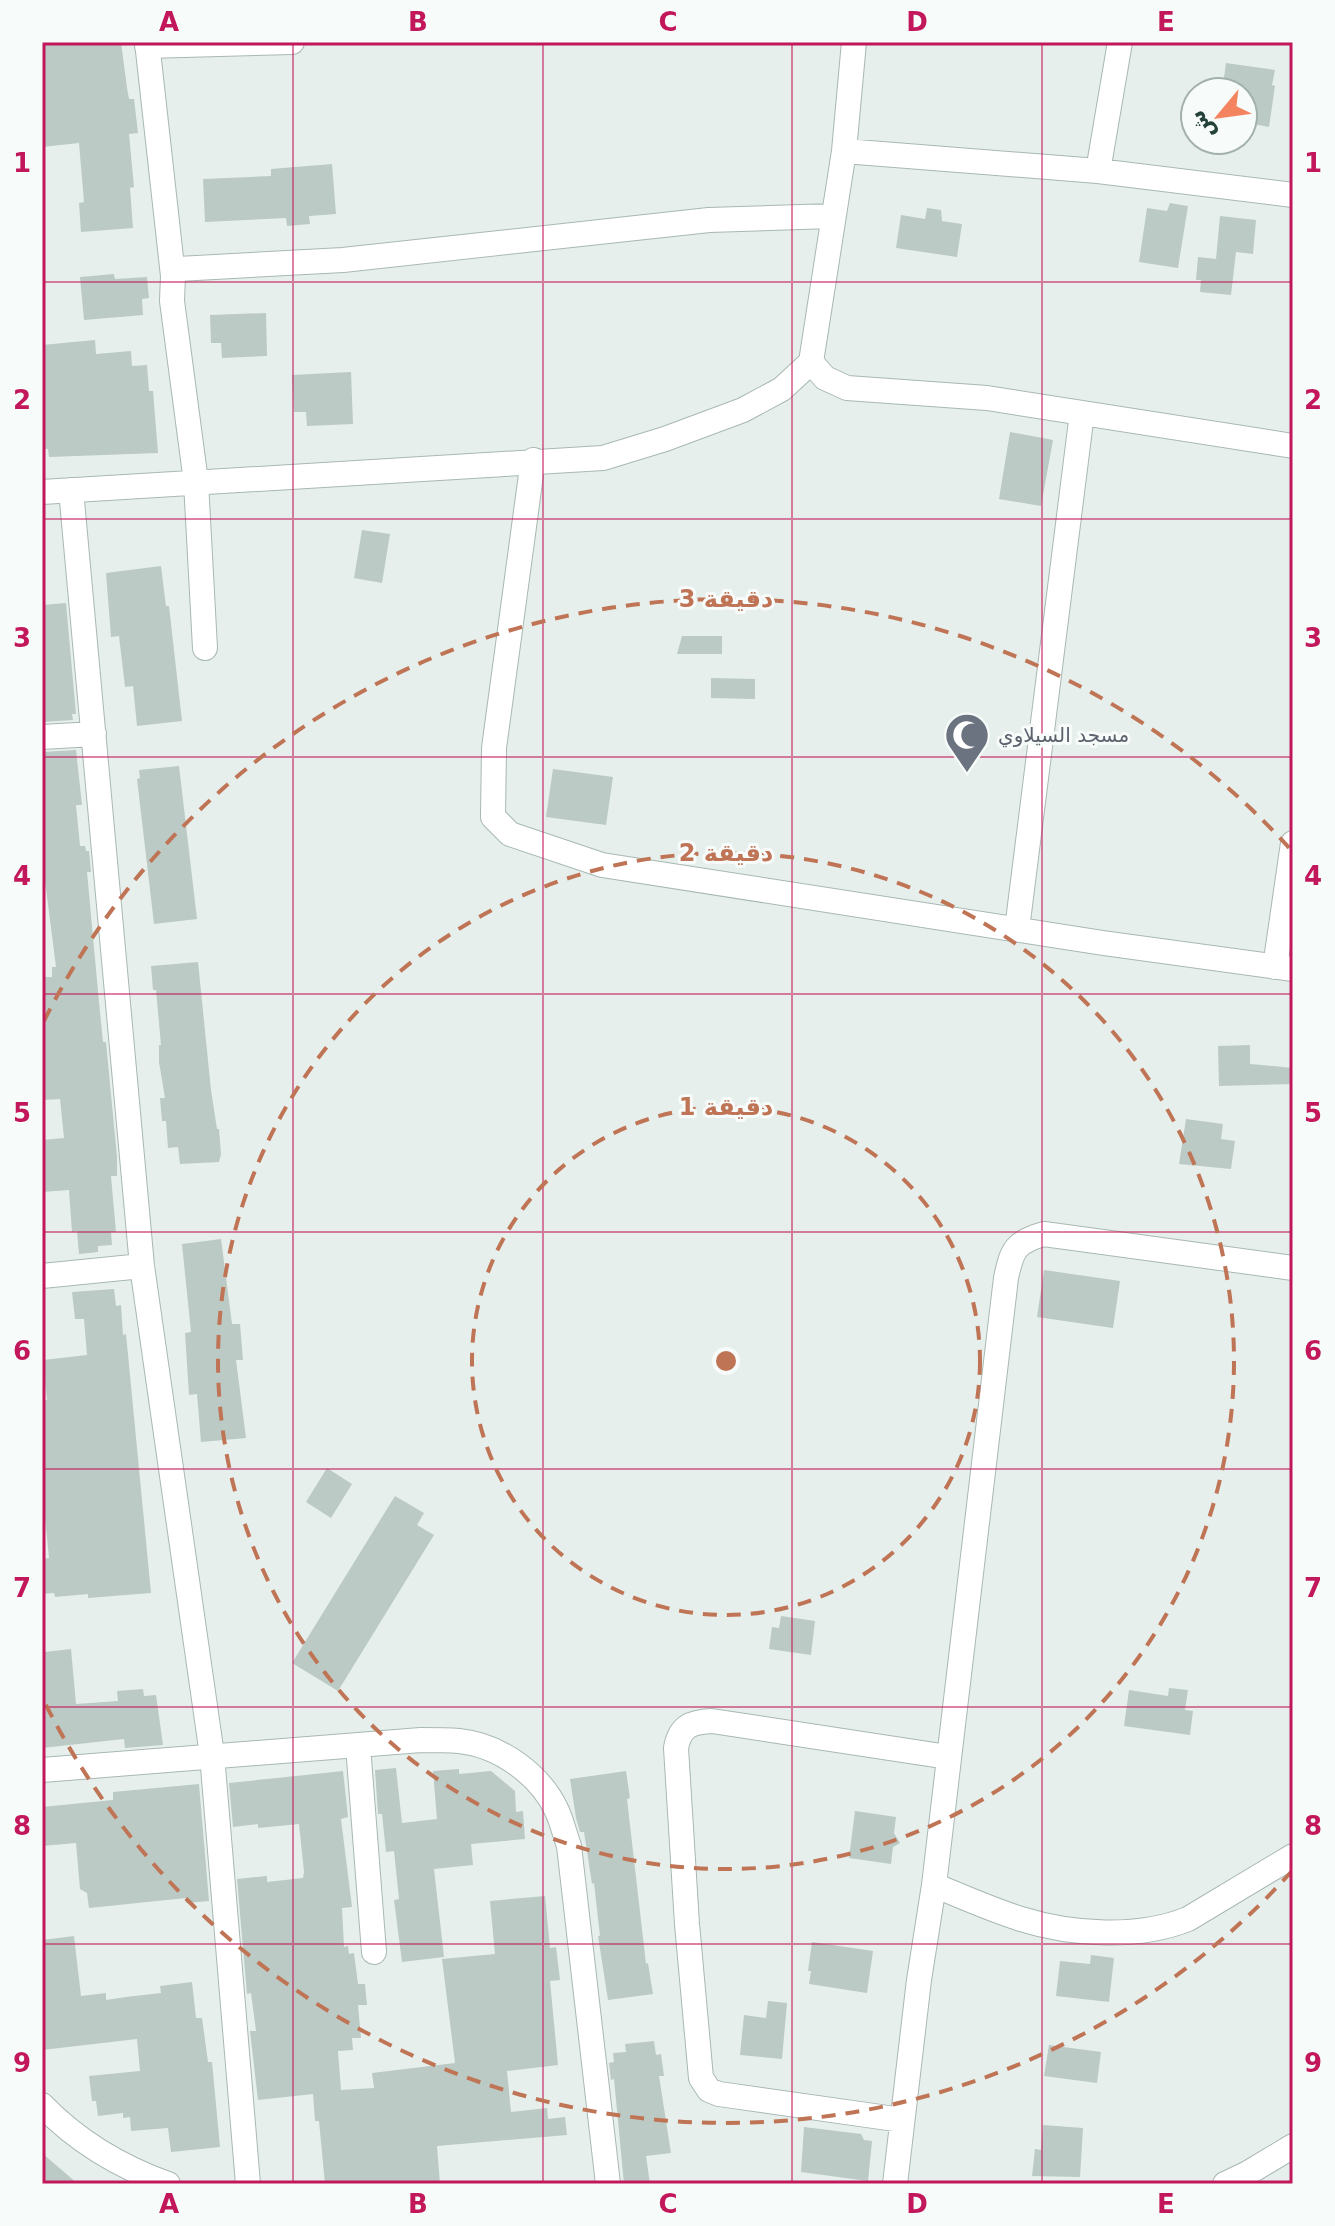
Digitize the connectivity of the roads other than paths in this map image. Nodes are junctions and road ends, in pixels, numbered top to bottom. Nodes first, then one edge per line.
1 (292, 42) edge
2 (854, 42) edge
3 (1120, 42) edge
4 (147, 44) edge
5 (844, 151) junction
6 (1098, 171) junction
7 (1293, 195) edge
8 (832, 216) junction
9 (173, 276) junction
10 (811, 362) junction
11 (1082, 413) junction
12 (1293, 446) edge
13 (533, 460) junction
14 (196, 482) junction
15 (71, 490) junction
16 (42, 492) edge
17 (205, 648) dead end
18 (94, 734) junction
19 (42, 737) edge
20 (1293, 843) edge
21 (1017, 929) junction
22 (1284, 968) edge
23 (142, 1266) junction
24 (1293, 1268) edge
25 (42, 1276) edge
26 (358, 1746) junction
27 (212, 1755) junction
28 (948, 1757) junction
29 (42, 1770) edge
30 (1293, 1856) edge
31 (934, 1885) junction
32 (374, 1952) dead end
33 (42, 2105) edge
34 (902, 2120) junction
35 (1293, 2146) edge
36 (1252, 2178) edge
37 (168, 2184) edge
38 (248, 2184) edge
39 (608, 2184) edge
40 (895, 2184) edge
41 (1225, 2184) edge

1 - 4 street
2 - 5 street
3 - 6 street
4 - 9 street
5 - 6 street
5 - 8 street
6 - 7 street
8 - 9 street
8 - 10 street
9 - 14 street
10 - 11 street
10 - 13 street
11 - 12 street
11 - 21 street
13 - 14 street
13 - 21 street
14 - 15 street
14 - 17 street
15 - 16 street
15 - 18 street
18 - 19 street
18 - 23 street
20 - 22 street
21 - 22 street
23 - 25 street
23 - 27 street
24 - 28 street
26 - 27 street
26 - 32 street
26 - 39 street
27 - 29 street
27 - 38 street
28 - 31 street
28 - 34 street
30 - 31 street
31 - 34 street
33 - 37 street
34 - 40 street
35 - 36 street
36 - 41 street

